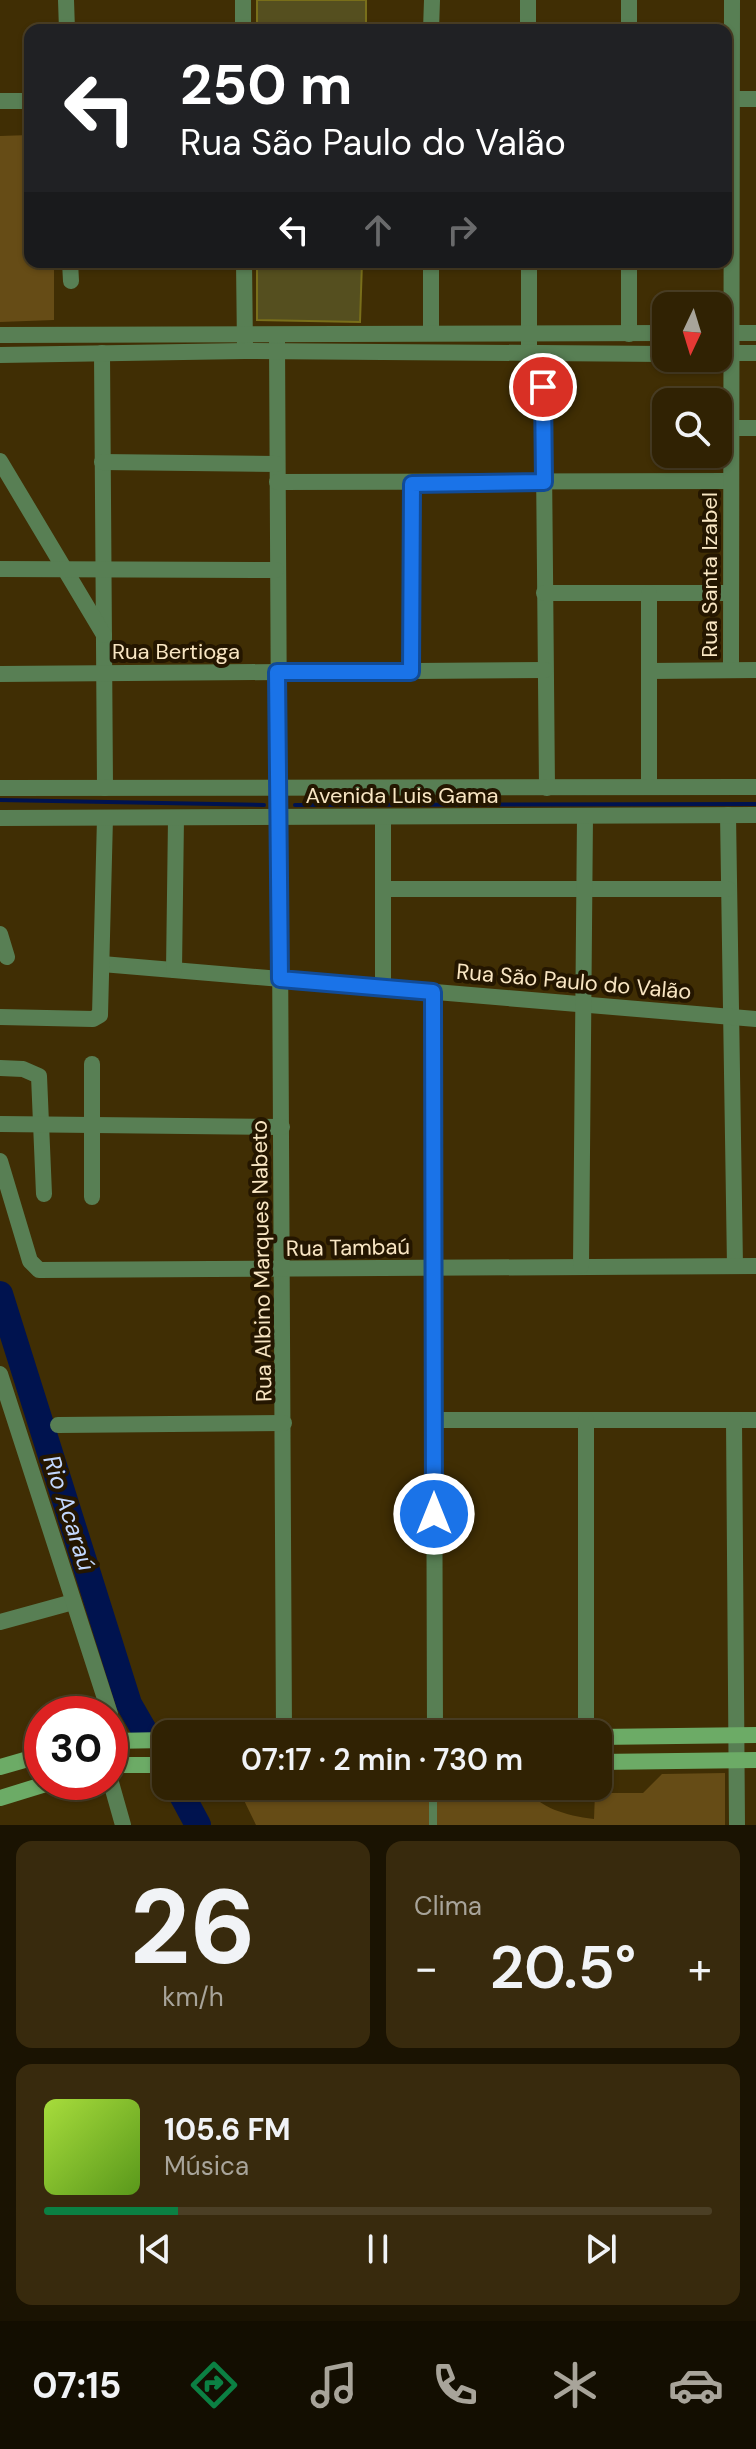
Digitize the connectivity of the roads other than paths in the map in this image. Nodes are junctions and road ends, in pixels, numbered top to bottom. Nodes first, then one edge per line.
1 (66, 0) edge
2 (243, 0) edge
3 (432, 0) edge
4 (528, 0) edge
5 (629, 0) edge
6 (732, 0) edge
7 (67, 24) edge
8 (243, 24) edge
9 (431, 24) edge
10 (528, 24) edge
11 (629, 24) edge
12 (731, 24) edge
13 (732, 99) edge
14 (756, 99) edge
15 (0, 101) edge
16 (24, 101) edge
17 (70, 268) edge
18 (244, 268) edge
19 (431, 268) edge
20 (529, 268) edge
21 (629, 268) edge
22 (726, 268) edge
23 (71, 281) dead end
24 (725, 292) edge
25 (244, 333) junction
26 (277, 333) junction
27 (431, 333) junction
28 (652, 333) edge
29 (732, 333) edge
30 (756, 333) edge
31 (529, 334) junction
32 (629, 334) junction
33 (0, 335) edge
34 (245, 351) junction
35 (277, 352) junction
36 (102, 353) junction
37 (732, 353) edge
38 (756, 353) edge
39 (652, 354) edge
40 (0, 355) edge
41 (536, 356) junction
42 (732, 428) edge
43 (756, 428) edge
44 (102, 462) junction
45 (0, 463) edge
46 (277, 464) junction
47 (730, 468) edge
48 (730, 481) junction
49 (277, 482) junction
50 (544, 482) junction
51 (412, 484) junction
52 (0, 569) edge
53 (64, 569) junction
54 (104, 569) junction
55 (276, 570) junction
56 (544, 593) junction
57 (649, 593) junction
58 (731, 593) junction
59 (105, 638) junction
60 (545, 670) junction
61 (731, 670) junction
62 (756, 670) edge
63 (649, 671) junction
64 (277, 672) junction
65 (411, 672) junction
66 (0, 674) edge
67 (105, 674) junction
68 (649, 787) junction
69 (756, 787) edge
70 (0, 788) edge
71 (105, 788) junction
72 (547, 788) junction
73 (277, 789) junction
74 (728, 815) junction
75 (756, 815) edge
76 (585, 816) junction
77 (278, 817) junction
78 (383, 817) junction
79 (0, 818) edge
80 (105, 818) junction
81 (176, 818) junction
82 (383, 889) junction
83 (586, 889) junction
84 (728, 889) junction
85 (0, 934) edge
86 (7, 957) dead end
87 (102, 964) junction
88 (174, 970) junction
89 (280, 979) junction
90 (383, 987) junction
91 (433, 992) junction
92 (585, 1004) junction
93 (731, 1016) junction
94 (0, 1017) edge
95 (756, 1019) edge
96 (92, 1064) dead end
97 (0, 1068) edge
98 (0, 1124) edge
99 (43, 1124) junction
100 (92, 1125) junction
101 (282, 1127) junction
102 (0, 1161) edge
103 (44, 1194) dead end
104 (92, 1197) dead end
105 (581, 1266) junction
106 (735, 1266) junction
107 (756, 1266) edge
108 (432, 1268) junction
109 (283, 1270) junction
110 (0, 1374) edge
111 (434, 1420) junction
112 (586, 1420) junction
113 (734, 1420) junction
114 (756, 1420) edge
115 (284, 1423) junction
116 (58, 1425) dead end
117 (73, 1602) junction
118 (0, 1622) edge
119 (107, 1696) edge
120 (284, 1720) edge
121 (435, 1720) edge
122 (586, 1720) edge
123 (756, 1735) edge
124 (736, 1736) junction
125 (612, 1737) edge
126 (152, 1740) edge
127 (128, 1741) edge
128 (24, 1760) edge
129 (737, 1760) junction
130 (756, 1760) edge
131 (612, 1762) edge
132 (128, 1765) edge
133 (152, 1765) edge
134 (0, 1767) edge
135 (24, 1791) edge
136 (0, 1798) edge
137 (116, 1800) edge
138 (433, 1800) edge
139 (123, 1825) edge
140 (433, 1825) edge
141 (737, 1825) edge

1 - 7 street
2 - 8 street
3 - 9 street
4 - 10 street
5 - 11 street
6 - 12 street, Rua Santa Izabel
13 - 14 street
15 - 16 street
17 - 23 street
18 - 25 street
19 - 27 street
20 - 31 street
21 - 32 street
22 - 24 street, Rua Santa Izabel
25 - 26 street
25 - 33 street
25 - 34 street
26 - 27 street
26 - 35 street, Rua Albino Marques Nabeto
27 - 31 street
28 - 32 street
29 - 30 street
31 - 32 street
31 - 41 street
34 - 35 street
34 - 36 street
35 - 41 street
35 - 46 street, Rua Albino Marques Nabeto
36 - 40 street
36 - 44 street
37 - 38 street
39 - 41 street
41 - 50 street
42 - 43 street
44 - 46 street
44 - 54 street
45 - 53 street
46 - 49 street, Rua Albino Marques Nabeto
47 - 48 street, Rua Santa Izabel
48 - 50 street
48 - 58 street, Rua Santa Izabel
49 - 51 street
49 - 55 street, Rua Albino Marques Nabeto
50 - 51 street
50 - 56 street
51 - 65 street
52 - 53 street
53 - 54 street
53 - 59 street
54 - 55 street
54 - 59 street
55 - 64 street, Rua Albino Marques Nabeto
56 - 57 street
56 - 60 street
57 - 58 street
57 - 63 street
58 - 61 street, Rua Santa Izabel
59 - 67 street
60 - 65 street, Rua Bertioga
60 - 72 street
61 - 62 street
61 - 63 street
63 - 68 street
64 - 65 street, Rua Bertioga
64 - 67 street, Rua Bertioga
64 - 73 street, Rua Albino Marques Nabeto
66 - 67 street, Rua Bertioga
67 - 71 street
68 - 69 street, Avenida Luis Gama
68 - 72 street, Avenida Luis Gama
70 - 71 street, Avenida Luis Gama
71 - 73 street, Avenida Luis Gama
72 - 73 street, Avenida Luis Gama
73 - 77 street, Rua Albino Marques Nabeto
74 - 75 street, Avenida Luis Gama
74 - 76 street, Avenida Luis Gama
74 - 84 street
76 - 78 street, Avenida Luis Gama
76 - 83 street
77 - 78 street, Avenida Luis Gama
77 - 81 street, Avenida Luis Gama
77 - 89 street, Rua Albino Marques Nabeto
78 - 82 street
79 - 80 street, Avenida Luis Gama
80 - 81 street, Avenida Luis Gama
80 - 87 street
81 - 88 street
82 - 83 street
82 - 90 street
83 - 84 street
83 - 92 street
84 - 93 street
85 - 86 street
87 - 88 street, Rua São Paulo do Valão
87 - 94 street
88 - 89 street, Rua São Paulo do Valão
89 - 90 street, Rua São Paulo do Valão
89 - 101 street, Rua Albino Marques Nabeto
90 - 91 street, Rua São Paulo do Valão
91 - 92 street, Rua São Paulo do Valão
91 - 108 street
92 - 93 street, Rua São Paulo do Valão
92 - 105 street
93 - 95 street, Rua São Paulo do Valão
93 - 106 street
96 - 100 street
97 - 99 street
98 - 99 street
99 - 100 street
99 - 103 street
100 - 101 street
100 - 104 street
101 - 109 street, Rua Albino Marques Nabeto
102 - 109 street, Rua Tambaú
105 - 106 street, Rua Tambaú
105 - 108 street, Rua Tambaú
106 - 107 street, Rua Tambaú
108 - 109 street, Rua Tambaú
108 - 111 street
109 - 115 street, Rua Albino Marques Nabeto
110 - 117 street
111 - 112 street
111 - 121 street
112 - 113 street
112 - 122 street
113 - 114 street
113 - 124 street
115 - 116 street
115 - 120 street, Rua Albino Marques Nabeto
117 - 118 street
117 - 119 street
123 - 124 main road
124 - 125 main road
124 - 129 street
126 - 127 main road
128 - 134 main road
129 - 130 main road
129 - 131 main road
129 - 141 street
132 - 133 main road
135 - 136 main road
137 - 139 street
138 - 140 lane

